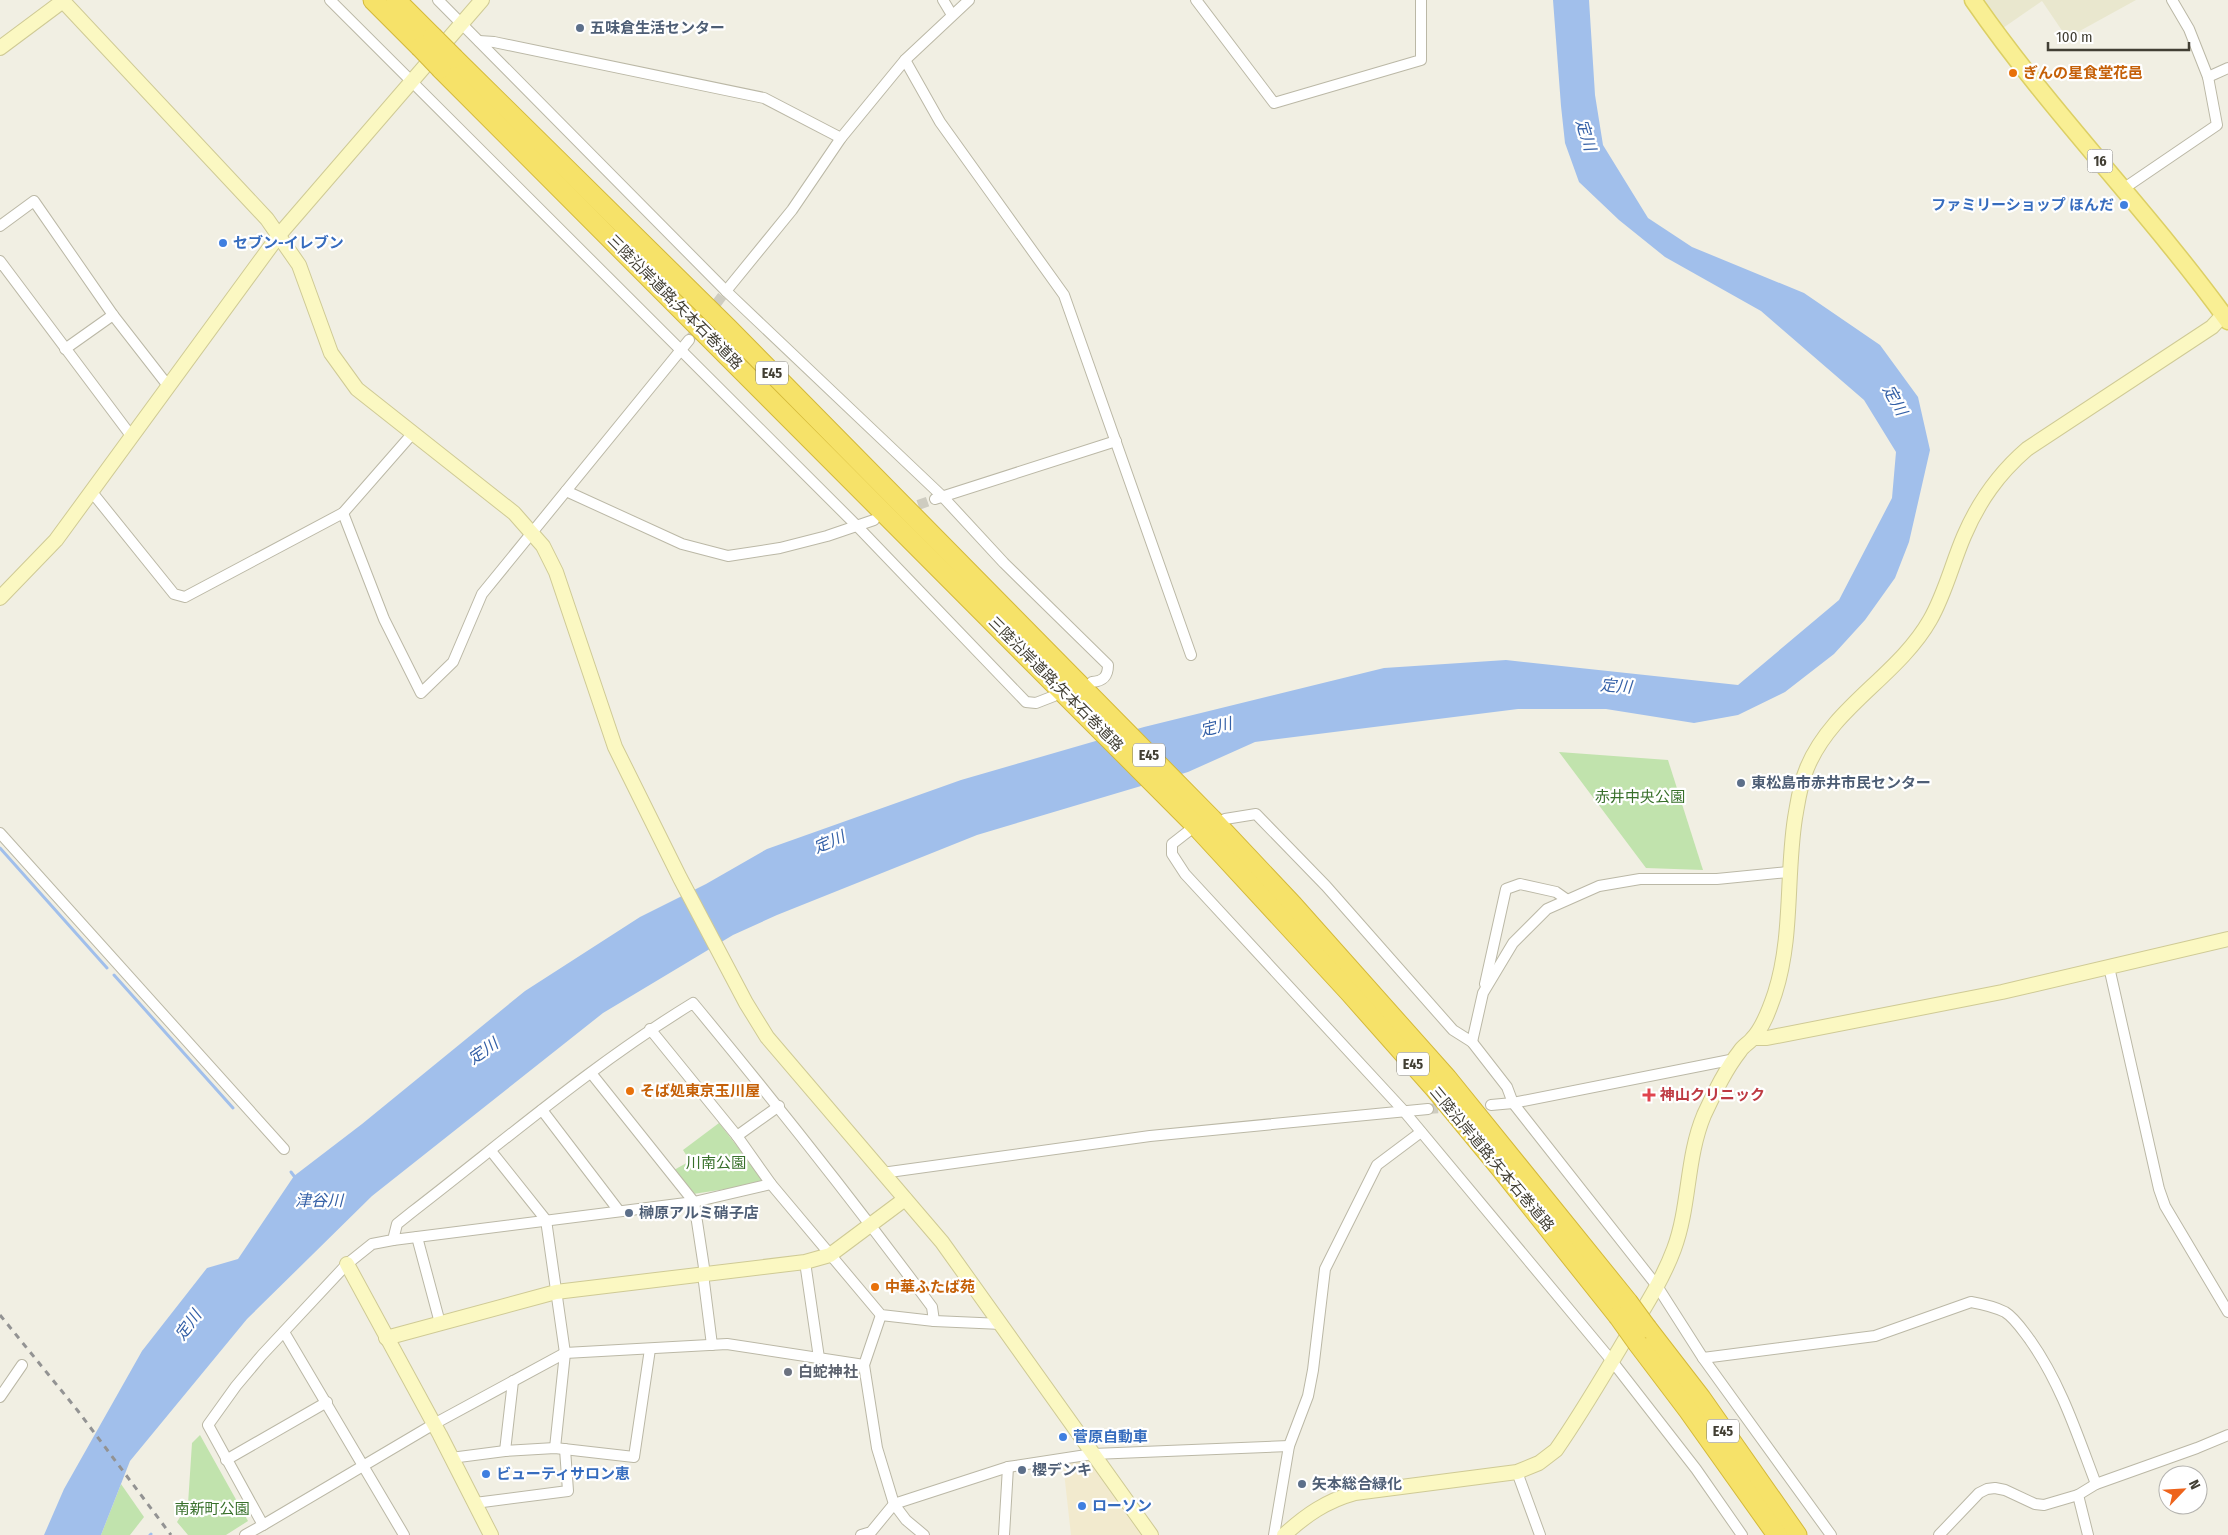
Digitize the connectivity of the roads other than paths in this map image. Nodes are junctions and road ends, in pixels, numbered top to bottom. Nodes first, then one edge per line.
1 (330, 0) edge
2 (373, 0) edge
3 (396, 0) edge
4 (438, 0) edge
5 (482, 0) edge
6 (943, 0) edge
7 (969, 0) edge
8 (1196, 0) edge
9 (1422, 0) edge
10 (1973, 0) edge
11 (2172, 0) edge
12 (62, 1) edge
13 (952, 15) junction
14 (460, 24) junction
15 (479, 41) junction
16 (426, 42) junction
17 (0, 48) edge
18 (905, 60) junction
19 (2228, 68) edge
20 (2208, 76) junction
21 (411, 80) junction
22 (841, 138) junction
23 (2122, 189) junction
24 (0, 226) edge
25 (279, 235) junction
26 (0, 261) edge
27 (726, 292) junction
28 (113, 315) junction
29 (2226, 315) edge
30 (689, 340) tunnel mouth
31 (65, 349) junction
32 (680, 351) junction
33 (169, 387) junction
34 (413, 433) junction
35 (132, 437) junction
36 (1116, 440) junction
37 (92, 491) junction
38 (566, 491) junction
39 (939, 498) junction
40 (343, 513) junction
41 (874, 520) dead end
42 (856, 526) junction
43 (532, 531) junction
44 (0, 598) edge
45 (1191, 654) dead end
46 (1075, 691) junction
47 (1205, 823) junction
48 (0, 833) edge
49 (1788, 872) junction
50 (1566, 899) junction
51 (2228, 939) edge
52 (2109, 966) junction
53 (1483, 993) junction
54 (650, 1029) junction
55 (1754, 1038) junction
56 (1472, 1042) junction
57 (1735, 1059) junction
58 (591, 1073) junction
59 (1513, 1103) junction
60 (1491, 1104) dead end
61 (779, 1106) junction
62 (1428, 1108) tunnel mouth
63 (542, 1110) junction
64 (1403, 1110) junction
65 (1421, 1132) junction
66 (737, 1136) junction
67 (284, 1149) dead end
68 (491, 1151) junction
69 (882, 1173) junction
70 (771, 1184) junction
71 (904, 1200) junction
72 (694, 1202) junction
73 (619, 1211) junction
74 (546, 1220) junction
75 (871, 1224) junction
76 (417, 1237) junction
77 (393, 1240) junction
78 (830, 1255) junction
79 (805, 1262) junction
80 (347, 1264) junction
81 (704, 1274) junction
82 (1658, 1286) junction
83 (556, 1292) junction
84 (2228, 1312) edge
85 (880, 1315) junction
86 (934, 1321) junction
87 (440, 1323) junction
88 (1002, 1324) junction
89 (284, 1332) junction
90 (1643, 1336) junction
91 (386, 1338) junction
92 (712, 1345) junction
93 (650, 1349) junction
94 (565, 1353) junction
95 (819, 1358) junction
96 (1703, 1358) junction
97 (1612, 1362) junction
98 (22, 1365) dead end
99 (864, 1365) junction
100 (513, 1381) junction
101 (0, 1397) edge
102 (327, 1402) junction
103 (434, 1424) junction
104 (2228, 1434) edge
105 (1289, 1446) junction
106 (560, 1449) junction
107 (505, 1451) junction
108 (1093, 1454) junction
109 (451, 1458) junction
110 (226, 1460) junction
111 (364, 1466) junction
112 (1008, 1467) junction
113 (1751, 1470) junction
114 (1517, 1472) junction
115 (2096, 1484) junction
116 (2078, 1495) junction
117 (475, 1503) junction
118 (894, 1504) junction
119 (263, 1525) junction
120 (399, 1533) edge
121 (245, 1535) edge
122 (491, 1535) edge
123 (861, 1535) edge
124 (924, 1535) edge
125 (1004, 1535) edge
126 (1151, 1535) edge
127 (1274, 1535) edge
128 (1284, 1535) edge
129 (1540, 1535) edge
130 (1742, 1535) edge
131 (1777, 1535) edge
132 (1797, 1535) edge
133 (1803, 1535) edge
134 (1831, 1535) edge
135 (1939, 1535) edge
136 (2088, 1535) edge

1 - 21 street
2 - 16 highway, 三陸沿岸道路;矢本石巻道路 / E45
3 - 16 highway, 三陸沿岸道路;矢本石巻道路 / E45
4 - 14 street
5 - 14 street
6 - 13 street
7 - 13 street
8 - 9 street
10 - 23 main road, 16
11 - 20 street
12 - 17 street
12 - 25 street
13 - 18 street
14 - 15 street
14 - 21 street
15 - 22 street
15 - 27 street
16 - 46 highway, 三陸沿岸道路;矢本石巻道路 / E45, bridge
18 - 22 street
18 - 36 street
19 - 20 street
20 - 23 street
21 - 25 street
21 - 32 street
22 - 27 street
23 - 29 main road, 16
24 - 28 street
25 - 33 street
25 - 34 street
26 - 31 street
27 - 39 street
28 - 31 street
28 - 33 street
29 - 49 street
30 - 32 street
31 - 35 street
32 - 38 street
32 - 42 street
33 - 35 street
34 - 40 street
34 - 43 street
35 - 37 street
36 - 39 street
36 - 45 street
37 - 40 street
37 - 44 street
38 - 42 street
38 - 43 street
39 - 46 street
40 - 43 street
41 - 42 street
42 - 46 street
43 - 69 street
46 - 47 highway, 三陸沿岸道路;矢本石巻道路 / E45
47 - 56 street
47 - 64 street
47 - 90 highway, 三陸沿岸道路;矢本石巻道路 / E45, bridge
48 - 67 street
49 - 50 street
49 - 55 street
50 - 53 street
50 - 53 street
51 - 52 street
52 - 55 street
52 - 84 street
53 - 56 street
54 - 58 street
54 - 61 street
54 - 66 street
55 - 57 street
56 - 59 street
57 - 59 street
57 - 82 street
58 - 63 street
58 - 72 street
59 - 60 street
59 - 82 street
61 - 66 street
61 - 75 street
62 - 64 street
63 - 68 street
63 - 73 street
64 - 65 street
64 - 69 street
65 - 97 street
65 - 105 street
66 - 70 street
68 - 74 street
68 - 77 street
69 - 71 street
70 - 72 street
70 - 78 street
71 - 75 street
71 - 88 street
72 - 73 street
72 - 81 street
73 - 74 street
74 - 76 street
74 - 83 street
75 - 78 street
75 - 86 street
76 - 77 street
76 - 87 street
77 - 80 street
78 - 79 street
78 - 85 street
79 - 81 street
79 - 95 street
80 - 89 street
80 - 91 street
81 - 83 street
81 - 92 street
82 - 96 street
82 - 97 street
83 - 87 street
83 - 94 street
85 - 86 street
85 - 99 street
86 - 88 street
87 - 91 street
88 - 108 street
89 - 102 street
89 - 110 street
90 - 113 highway, 三陸沿岸道路;矢本石巻道路 / E45
90 - 131 highway, 三陸沿岸道路;矢本石巻道路 / E45
91 - 103 street
92 - 93 street
92 - 95 street
93 - 94 street
93 - 106 street
94 - 100 street
94 - 106 street
95 - 99 street
96 - 115 street
96 - 134 street
97 - 114 street
97 - 130 street
98 - 101 street
99 - 118 street
100 - 103 street
100 - 107 street
102 - 110 street
102 - 111 street
103 - 109 street
103 - 111 street
104 - 115 street
105 - 108 street
105 - 127 street
106 - 107 street
106 - 117 street
107 - 109 street
108 - 112 street
108 - 126 street
109 - 117 street
110 - 119 street
111 - 119 street
111 - 120 street
112 - 118 street
112 - 125 street
113 - 132 highway, 三陸沿岸道路;矢本石巻道路 / E45
113 - 133 highway
114 - 128 street
114 - 129 street
115 - 116 street
116 - 135 street
116 - 136 street
117 - 122 street
118 - 123 street
118 - 124 street
119 - 121 street

